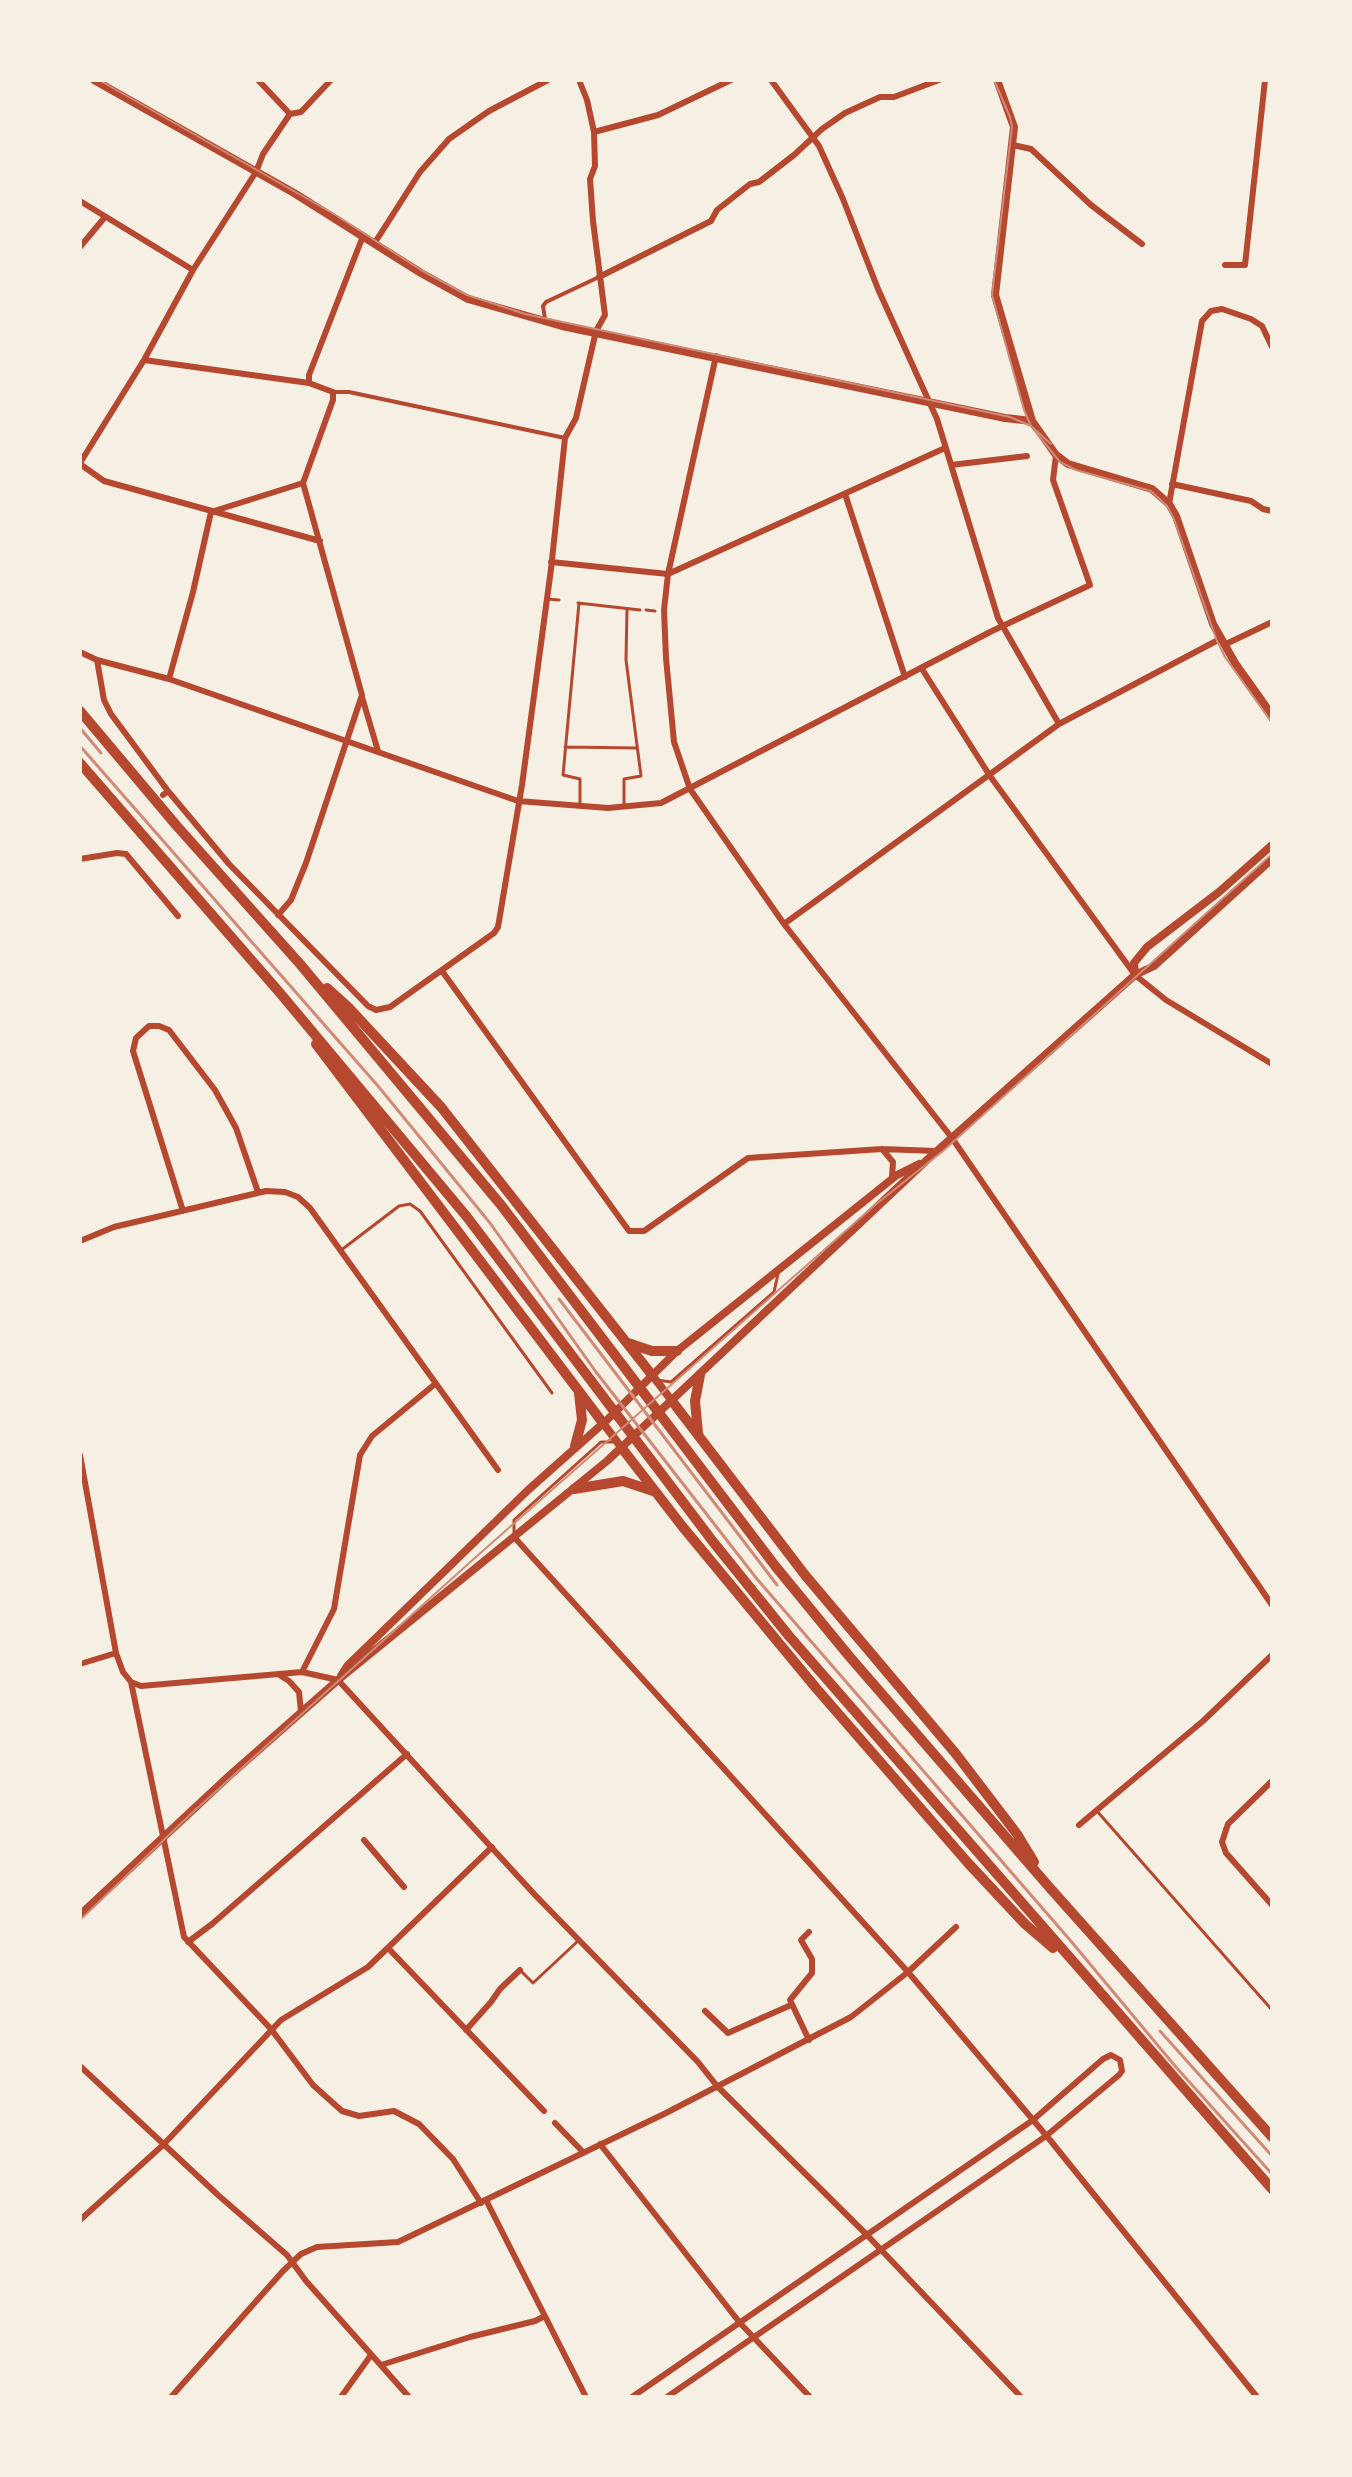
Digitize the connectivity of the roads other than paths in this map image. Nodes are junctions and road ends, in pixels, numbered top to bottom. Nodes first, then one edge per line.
1 (94, 80) edge
2 (258, 80) edge
3 (331, 80) edge
4 (548, 80) edge
5 (579, 80) edge
6 (731, 80) edge
7 (771, 80) edge
8 (939, 80) edge
9 (997, 80) edge
10 (1265, 80) edge
11 (290, 114) junction
12 (594, 132) junction
13 (813, 138) junction
14 (1013, 145) junction
15 (256, 172) junction
16 (80, 201) edge
17 (105, 217) junction
18 (363, 236) junction
19 (374, 244) junction
20 (1142, 244) dead end
21 (80, 247) edge
22 (1225, 265) dead end
23 (193, 270) junction
24 (599, 277) junction
25 (545, 322) junction
26 (596, 331) junction
27 (1272, 347) edge
28 (716, 356) junction
29 (144, 360) junction
30 (309, 383) junction
31 (333, 392) junction
32 (929, 403) junction
33 (1032, 421) junction
34 (565, 438) junction
35 (945, 448) junction
36 (1056, 455) junction
37 (1027, 456) dead end
38 (80, 464) edge
39 (951, 465) junction
40 (303, 483) junction
41 (1172, 484) junction
42 (845, 494) junction
43 (1169, 504) junction
44 (1272, 511) edge
45 (211, 512) junction
46 (320, 541) junction
47 (551, 562) junction
48 (668, 574) junction
49 (547, 599) junction
50 (559, 600) dead end
51 (627, 609) junction
52 (640, 610) dead end
53 (646, 610) dead end
54 (655, 611) dead end
55 (1272, 622) edge
56 (1002, 627) junction
57 (1222, 642) junction
58 (80, 652) edge
59 (97, 660) junction
60 (922, 669) junction
61 (905, 677) junction
62 (169, 679) junction
63 (362, 695) junction
64 (80, 711) edge
65 (1272, 715) edge
66 (1059, 724) junction
67 (346, 740) junction
68 (564, 747) junction
69 (637, 748) junction
70 (378, 751) junction
71 (80, 763) edge
72 (990, 776) junction
73 (690, 789) junction
74 (518, 801) junction
75 (624, 807) junction
76 (580, 808) junction
77 (1272, 845) edge
78 (80, 859) edge
79 (1272, 859) edge
80 (278, 915) junction
81 (178, 916) dead end
82 (784, 924) junction
83 (300, 964) junction
84 (442, 971) junction
85 (1135, 975) junction
86 (280, 993) junction
87 (1272, 1064) edge
88 (952, 1138) junction
89 (882, 1149) junction
90 (937, 1151) junction
91 (928, 1159) junction
92 (891, 1180) junction
93 (258, 1192) junction
94 (183, 1211) junction
95 (80, 1241) edge
96 (340, 1251) junction
97 (779, 1271) junction
98 (627, 1343) junction
99 (677, 1351) junction
100 (700, 1375) junction
101 (652, 1378) junction
102 (435, 1384) junction
103 (579, 1391) junction
104 (552, 1393) dead end
105 (670, 1403) junction
106 (605, 1421) junction
107 (700, 1439) junction
108 (621, 1444) junction
109 (575, 1446) junction
110 (80, 1455) edge
111 (498, 1470) dead end
112 (574, 1489) junction
113 (656, 1492) junction
114 (514, 1537) junction
115 (1272, 1589) edge
116 (1262, 1590) junction
117 (1272, 1605) edge
118 (116, 1653) junction
119 (1272, 1655) edge
120 (80, 1664) edge
121 (302, 1672) junction
122 (278, 1674) junction
123 (338, 1680) junction
124 (131, 1682) junction
125 (301, 1713) junction
126 (407, 1754) junction
127 (1272, 1781) edge
128 (1096, 1810) junction
129 (1079, 1825) dead end
130 (163, 1838) junction
131 (364, 1840) dead end
132 (492, 1847) junction
133 (404, 1887) dead end
134 (1050, 1888) junction
135 (1272, 1905) edge
136 (80, 1915) edge
137 (956, 1927) dead end
138 (809, 1932) dead end
139 (579, 1940) junction
140 (188, 1942) junction
141 (389, 1949) junction
142 (520, 1970) joint
143 (908, 1972) junction
144 (1081, 1973) junction
145 (791, 2005) junction
146 (1272, 2010) edge
147 (705, 2011) dead end
148 (271, 2029) junction
149 (466, 2030) junction
150 (809, 2040) junction
151 (80, 2066) edge
152 (717, 2086) junction
153 (544, 2111) dead end
154 (1033, 2120) junction
155 (555, 2123) dead end
156 (1046, 2136) junction
157 (1272, 2137) edge
158 (600, 2144) junction
159 (163, 2145) junction
160 (583, 2152) junction
161 (1272, 2189) edge
162 (483, 2201) junction
163 (80, 2220) edge
164 (867, 2235) junction
165 (882, 2250) junction
166 (292, 2261) junction
167 (545, 2316) junction
168 (740, 2323) junction
169 (753, 2338) junction
170 (371, 2355) junction
171 (381, 2365) junction
172 (171, 2397) edge
173 (341, 2397) edge
174 (409, 2397) edge
175 (586, 2397) edge
176 (632, 2397) edge
177 (667, 2397) edge
178 (810, 2397) edge
179 (1021, 2397) edge
180 (1257, 2397) edge

1 - 15 main road
2 - 11 street
3 - 11 street
4 - 19 street
5 - 12 street
6 - 12 street
7 - 13 street
8 - 13 street
9 - 14 main road
10 - 22 street
11 - 15 street
12 - 24 street
13 - 24 street
13 - 32 street
14 - 20 street
14 - 33 main road
15 - 18 main road
15 - 23 street
16 - 17 street
17 - 21 street
17 - 23 street
18 - 19 main road
18 - 30 street
19 - 25 main road
23 - 29 street
24 - 25 street
24 - 26 street
25 - 26 main road
26 - 28 main road
26 - 34 street
27 - 41 street
28 - 32 main road
28 - 48 street
29 - 30 street
29 - 38 street
30 - 31 street
31 - 34 street
31 - 40 street
32 - 33 main road
32 - 35 street
33 - 36 main road
34 - 47 street
35 - 39 street
35 - 42 street
36 - 43 main road
36 - 56 street
37 - 39 street
38 - 45 street
39 - 56 street
40 - 45 street
40 - 46 street
41 - 43 street
41 - 44 street
42 - 48 street
42 - 61 street
43 - 57 main road
45 - 46 street
45 - 62 street
46 - 63 street
47 - 48 street
47 - 49 street
48 - 73 street
49 - 50 lane
49 - 74 street
51 - 52 lane
51 - 68 lane
51 - 69 lane
53 - 54 lane
55 - 57 street
56 - 60 street
56 - 66 street
57 - 65 main road
57 - 66 street
58 - 59 street
59 - 62 street
59 - 80 street
60 - 61 street
60 - 72 street
61 - 73 street
62 - 67 street
63 - 67 street
63 - 70 street
64 - 83 highway
66 - 72 street
67 - 70 street
67 - 80 street
68 - 69 lane
68 - 76 lane
69 - 75 lane
70 - 74 street
71 - 86 highway
72 - 82 street
72 - 85 street
73 - 75 street
73 - 82 street
74 - 76 street
74 - 84 street
75 - 76 street
77 - 85 main road
78 - 81 street
79 - 85 main road
80 - 84 street
82 - 88 street
83 - 98 highway
83 - 134 highway
84 - 89 street
85 - 87 street
85 - 88 main road
86 - 103 highway
86 - 144 highway
88 - 90 main road
88 - 116 street
89 - 90 street
89 - 92 street
90 - 91 main road
91 - 92 main road
91 - 100 main road
92 - 97 main road
93 - 94 street
93 - 94 street
93 - 96 street
94 - 95 street
96 - 102 street
96 - 104 lane
97 - 99 main road
97 - 101 lane
98 - 99 highway
98 - 101 highway
99 - 101 main road
100 - 105 main road
100 - 107 highway
101 - 105 main road
101 - 106 main road
102 - 111 street
102 - 121 street
103 - 106 highway
103 - 109 highway
105 - 107 highway
105 - 108 main road
106 - 108 main road
106 - 109 main road
107 - 134 highway
108 - 112 main road
108 - 113 highway
108 - 114 lane
109 - 123 main road
110 - 118 street
112 - 113 highway
112 - 114 main road
113 - 144 highway
114 - 123 main road
114 - 143 street
115 - 116 street
116 - 117 street
118 - 120 street
118 - 124 street
119 - 128 street
121 - 122 street
121 - 123 street
122 - 124 street
122 - 125 street
123 - 125 main road
123 - 126 street
124 - 130 street
125 - 130 main road
126 - 132 street
126 - 140 street
127 - 135 street
128 - 129 street
128 - 146 lane
130 - 136 main road
130 - 140 street
131 - 133 street
132 - 139 street
132 - 141 street
134 - 157 highway
137 - 143 street
138 - 145 street
139 - 142 lane
139 - 152 street
140 - 148 street
141 - 148 street
141 - 149 street
142 - 149 street
143 - 150 street
143 - 154 street
144 - 161 highway
145 - 147 street
145 - 150 street
148 - 159 street
148 - 162 street
149 - 153 street
150 - 152 street
151 - 159 street
152 - 158 street
152 - 164 street
154 - 156 street
154 - 156 street
154 - 164 street
155 - 160 street
156 - 165 street
156 - 180 street
158 - 160 street
158 - 168 street
159 - 163 street
159 - 166 street
160 - 162 street
162 - 166 street
162 - 167 street
164 - 165 street
164 - 168 street
165 - 169 street
165 - 179 street
166 - 170 street
166 - 172 street
167 - 171 street
167 - 175 street
168 - 169 street
168 - 176 street
169 - 177 street
169 - 178 street
170 - 171 street
170 - 173 street
171 - 174 street

